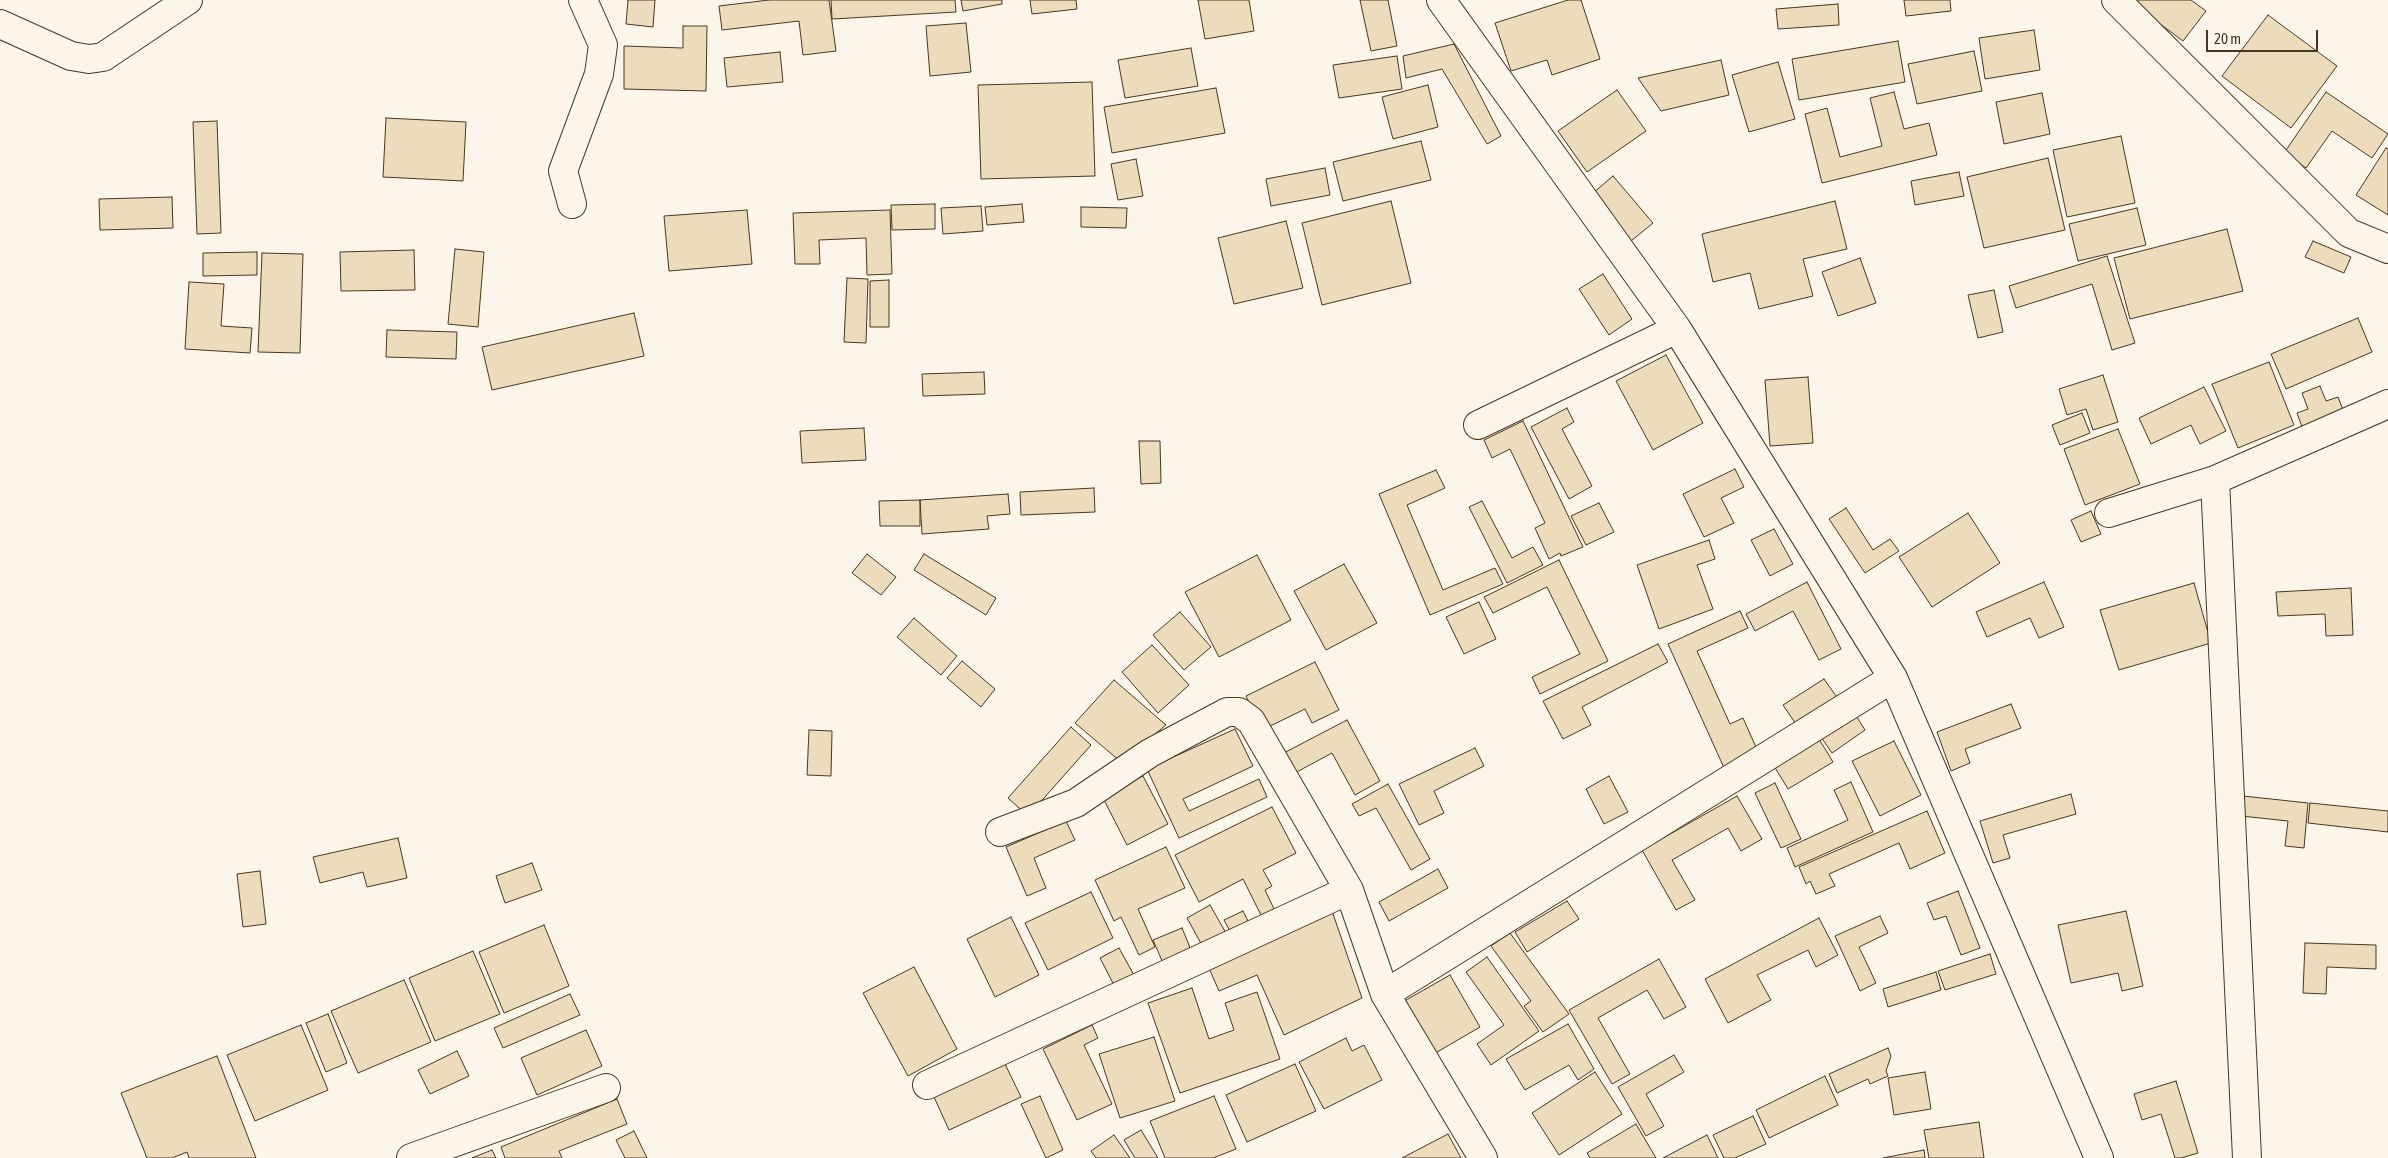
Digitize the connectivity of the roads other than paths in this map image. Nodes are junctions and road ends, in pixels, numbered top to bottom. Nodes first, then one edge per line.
1 (188, 0) edge
2 (583, 0) edge
3 (1441, 0) edge
4 (2116, 0) edge
5 (0, 24) edge
6 (572, 204) dead end
7 (2388, 248) edge
8 (1677, 329) junction
9 (2388, 404) edge
10 (1478, 425) dead end
11 (2215, 480) junction
12 (2109, 512) dead end
13 (1893, 678) junction
14 (1000, 832) dead end
15 (1350, 890) junction
16 (1385, 994) junction
17 (927, 1085) dead end
18 (606, 1088) dead end
19 (412, 1158) edge
20 (1483, 1158) edge
21 (2099, 1158) edge
22 (2247, 1158) edge

1 - 5 street
2 - 6 street
3 - 8 street
4 - 7 street
8 - 10 street
8 - 13 street
9 - 11 street
11 - 12 street
11 - 22 street
13 - 16 street
13 - 21 street
14 - 15 street
15 - 16 street
15 - 17 street
16 - 20 street
18 - 19 street

